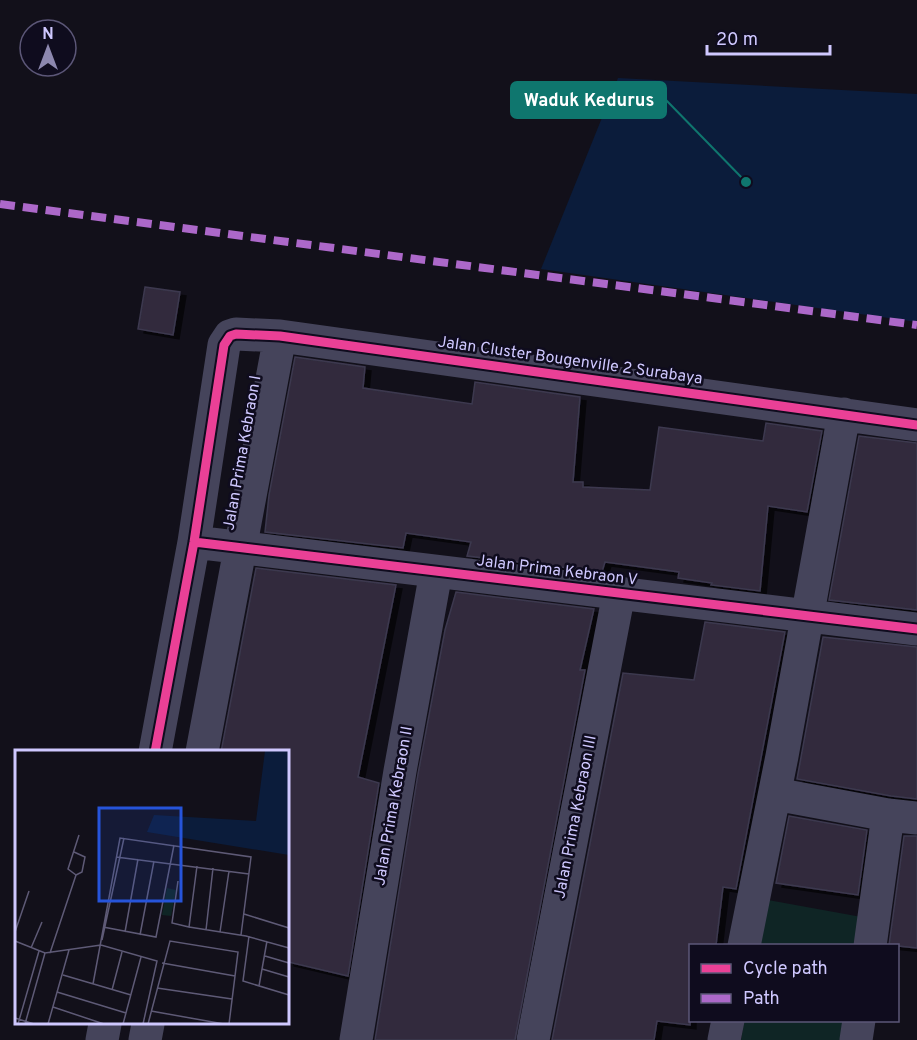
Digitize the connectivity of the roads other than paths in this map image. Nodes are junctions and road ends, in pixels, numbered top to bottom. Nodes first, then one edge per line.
1 (280, 336) junction
2 (224, 345) joint
3 (844, 414) junction
4 (917, 425) edge
5 (194, 542) junction
6 (241, 548) junction
7 (436, 572) junction
8 (619, 593) junction
9 (807, 618) junction
10 (917, 629) edge
11 (155, 750) edge
12 (202, 750) edge
13 (775, 794) junction
14 (903, 816) edge
15 (744, 944) edge
16 (870, 944) edge
17 (728, 1022) edge
18 (859, 1022) edge
19 (105, 1025) edge
20 (148, 1025) edge
21 (102, 1040) edge
22 (145, 1040) edge
23 (356, 1040) edge
24 (533, 1040) edge
25 (724, 1040) edge
26 (856, 1040) edge

1 - 2 street, Jalan Cluster Bougenville 2 Surabaya
1 - 3 street, Jalan Cluster Bougenville 2 Surabaya
1 - 6 street, Jalan Prima Kebraon I
2 - 5 street, Jalan Prima Kebraon I
3 - 4 street, Jalan Cluster Bougenville 2 Surabaya
3 - 9 street
5 - 6 street, Jalan Prima Kebraon V
5 - 11 street, Jalan Prima Kebraon I
6 - 7 street, Jalan Prima Kebraon V
6 - 12 street, Jalan Prima Kebraon I
7 - 8 street, Jalan Prima Kebraon V
7 - 23 street, Jalan Prima Kebraon II
8 - 9 street, Jalan Prima Kebraon V
8 - 24 street, Jalan Prima Kebraon III
9 - 10 street, Jalan Prima Kebraon V
9 - 13 street
13 - 14 street
13 - 15 street
14 - 16 street
17 - 25 street
18 - 26 street
19 - 21 street
20 - 22 street

